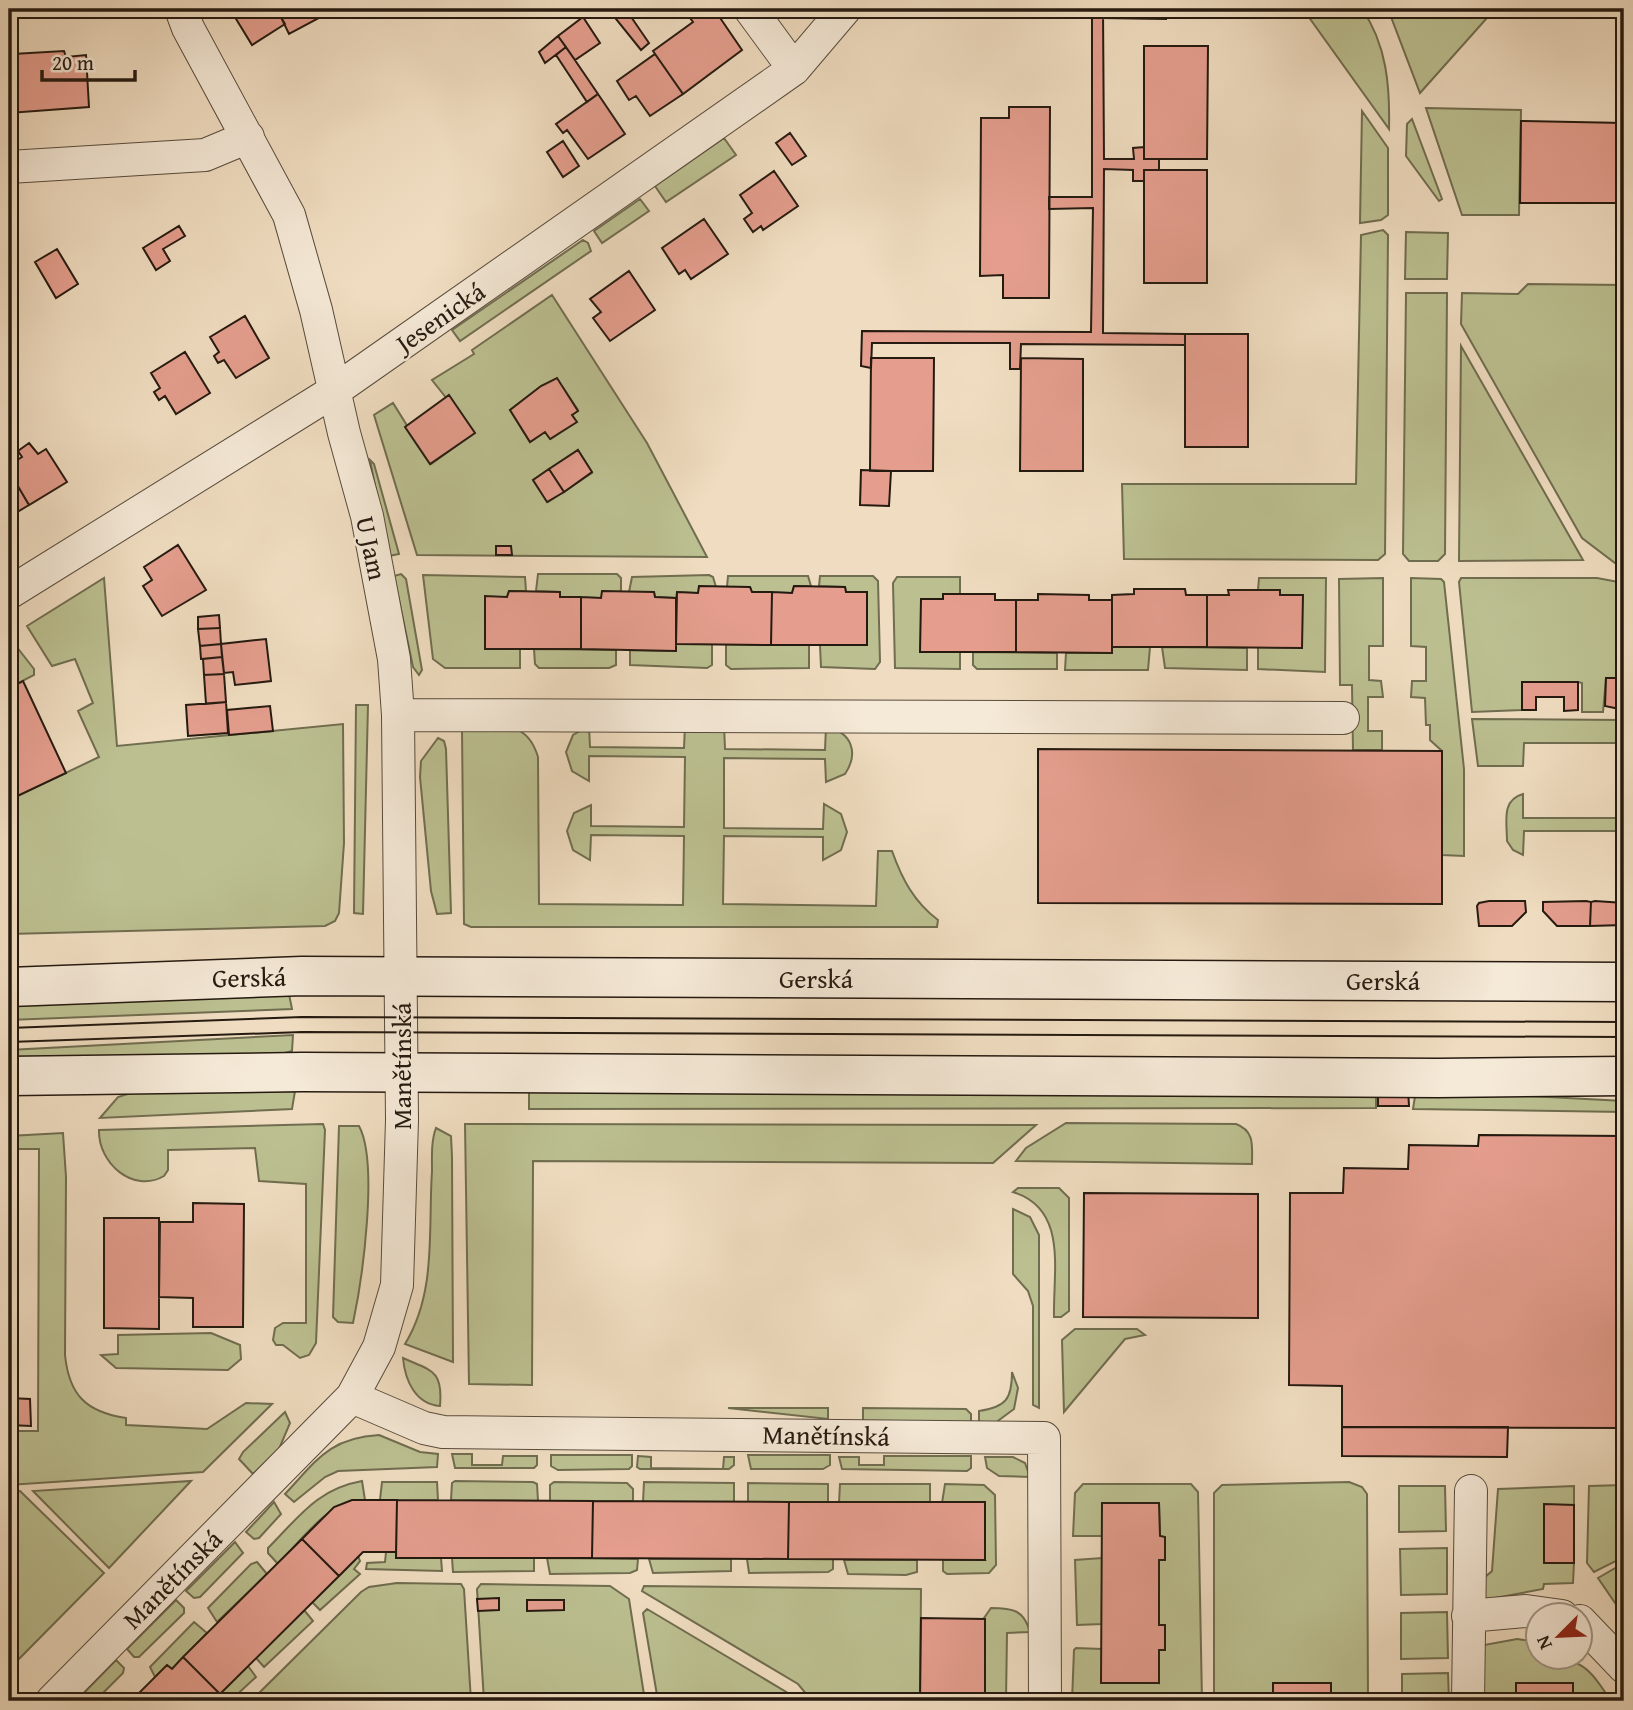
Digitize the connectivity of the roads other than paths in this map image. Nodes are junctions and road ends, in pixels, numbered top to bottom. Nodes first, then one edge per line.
1 (181, 9) edge
2 (750, 9) edge
3 (845, 9) edge
4 (794, 69) junction
5 (248, 137) junction
6 (9, 167) edge
7 (334, 391) junction
8 (9, 593) edge
9 (398, 715) junction
10 (1343, 718) dead end
11 (401, 977) junction
12 (1624, 982) edge
13 (9, 987) edge
14 (401, 1073) junction
15 (9, 1076) edge
16 (1624, 1076) edge
17 (352, 1397) junction
18 (1471, 1491) dead end
19 (1524, 1611) edge
20 (1468, 1616) junction
21 (1594, 1636) edge
22 (1624, 1667) edge
23 (52, 1701) edge
24 (1045, 1701) edge
25 (1468, 1701) edge

1 - 5 street, U Jam
2 - 4 street
3 - 4 street, Jesenická
4 - 7 street, Jesenická
5 - 6 street
5 - 7 street, U Jam
7 - 8 street, Jesenická
7 - 9 street, U Jam
9 - 10 street
9 - 11 street, U Jam
11 - 12 street, Gerská
11 - 13 street, Gerská
11 - 14 street, Manětínská
14 - 15 street
14 - 16 street
14 - 17 street, Manětínská
17 - 23 street, Manětínská
17 - 24 street, Manětínská
18 - 20 street
19 - 20 street
20 - 25 street
21 - 22 street

